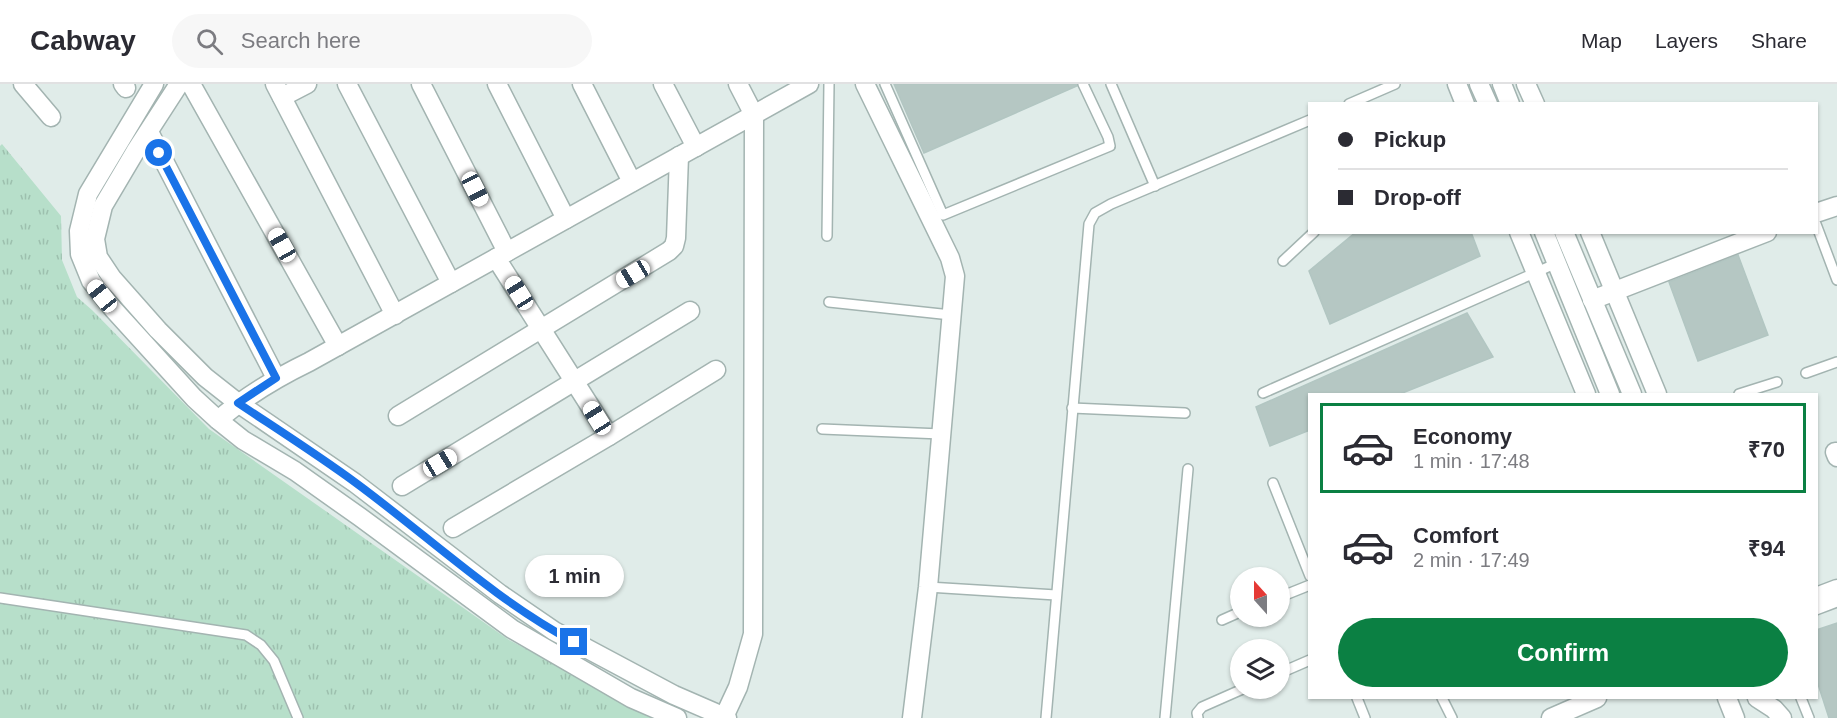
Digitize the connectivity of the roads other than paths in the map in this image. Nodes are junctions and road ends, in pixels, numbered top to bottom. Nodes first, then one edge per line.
1 (154, 84) edge
2 (179, 84) edge
3 (191, 84) edge
4 (308, 84) edge
5 (347, 84) edge
6 (421, 84) edge
7 (497, 84) edge
8 (582, 84) edge
9 (663, 84) edge
10 (738, 84) edge
11 (809, 84) edge
12 (829, 84) edge
13 (865, 84) edge
14 (885, 84) edge
15 (1083, 84) edge
16 (1111, 84) edge
17 (1395, 84) edge
18 (1457, 84) edge
19 (1479, 84) edge
20 (1502, 84) edge
21 (1526, 84) edge
22 (33, 87) edge
23 (279, 90) edge
24 (1354, 102) edge
25 (1465, 102) edge
26 (1487, 102) edge
27 (1509, 102) edge
28 (1533, 102) edge
29 (754, 115) junction
30 (51, 117) dead end
31 (1308, 121) edge
32 (149, 132) junction
33 (696, 147) junction
34 (679, 156) junction
35 (632, 182) junction
36 (1155, 186) junction
37 (1837, 206) edge
38 (1818, 212) edge
39 (566, 219) junction
40 (1818, 229) edge
41 (1312, 234) edge
42 (1520, 234) edge
43 (1545, 234) edge
44 (1565, 234) edge
45 (1591, 234) edge
46 (1762, 234) edge
47 (827, 236) dead end
48 (502, 255) junction
49 (1283, 261) dead end
50 (1557, 263) junction
51 (1536, 274) junction
52 (1837, 280) edge
53 (451, 283) junction
54 (1615, 290) junction
55 (1592, 300) junction
56 (829, 302) dead end
57 (690, 311) dead end
58 (395, 315) junction
59 (951, 315) junction
60 (542, 329) junction
61 (338, 346) junction
62 (1837, 362) edge
63 (716, 370) dead end
64 (1806, 373) dead end
65 (276, 378) junction
66 (575, 381) junction
67 (1777, 381) dead end
68 (1263, 393) dead end
69 (1586, 393) edge
70 (1610, 393) edge
71 (1632, 393) edge
72 (1657, 393) edge
73 (1742, 393) edge
74 (238, 403) junction
75 (1072, 408) junction
76 (1185, 413) dead end
77 (398, 416) dead end
78 (218, 420) junction
79 (822, 429) dead end
80 (941, 434) junction
81 (609, 436) junction
82 (1837, 452) edge
83 (1837, 457) edge
84 (1188, 469) dead end
85 (1273, 483) dead end
86 (402, 486) dead end
87 (453, 528) dead end
88 (1308, 571) edge
89 (1308, 586) edge
90 (928, 587) junction
91 (1837, 589) edge
92 (1290, 593) edge
93 (1056, 596) junction
94 (1818, 596) edge
95 (0, 598) edge
96 (1837, 602) edge
97 (1818, 609) edge
98 (1230, 616) edge
99 (1222, 620) dead end
100 (1308, 661) edge
101 (1290, 669) edge
102 (1230, 695) edge
103 (1357, 699) edge
104 (1442, 699) edge
105 (1596, 699) edge
106 (1726, 699) edge
107 (1726, 699) edge
108 (1756, 699) edge
109 (1758, 699) edge
110 (1801, 699) edge
111 (726, 717) edge
112 (298, 718) edge
113 (677, 718) edge
114 (912, 718) edge
115 (1046, 718) edge
116 (1165, 718) edge
117 (1198, 718) edge
118 (1365, 718) edge
119 (1452, 718) edge
120 (1551, 718) edge
121 (1726, 718) edge
122 (1736, 718) edge
123 (1762, 718) edge
124 (1782, 718) edge
125 (1809, 718) edge

1 - 78 street
2 - 32 street
3 - 61 street
4 - 23 street
5 - 53 street
6 - 48 street
7 - 39 street
8 - 35 street
9 - 33 street
10 - 29 street
11 - 29 street
12 - 47 lane
13 - 59 street
14 - 15 lane
16 - 36 lane
17 - 24 lane
18 - 25 street
19 - 26 street
20 - 27 street
21 - 28 street
22 - 30 street
23 - 58 street
29 - 33 street
29 - 111 street
31 - 36 lane
32 - 65 street
32 - 74 street
33 - 34 street
34 - 35 street
34 - 60 street
35 - 39 street
36 - 75 lane
37 - 38 street
39 - 48 street
40 - 52 lane
41 - 49 lane
42 - 51 street
43 - 50 street
44 - 55 street
45 - 54 street
46 - 54 street
48 - 53 street
48 - 60 street
50 - 51 lane
50 - 70 street
51 - 68 lane
51 - 69 street
53 - 58 street
54 - 55 street
54 - 72 street
55 - 71 street
56 - 59 lane
57 - 66 street
58 - 61 street
59 - 80 street
60 - 66 street
60 - 77 street
61 - 65 street
62 - 64 lane
63 - 81 street
65 - 74 street
66 - 81 street
66 - 86 street
67 - 73 lane
74 - 78 street
74 - 111 street
75 - 76 lane
75 - 93 lane
78 - 113 street
79 - 80 lane
80 - 90 street
81 - 87 street
82 - 83 street
84 - 116 lane
85 - 88 lane
89 - 92 lane
90 - 93 lane
90 - 114 street
91 - 94 street
93 - 115 lane
95 - 112 lane
96 - 97 lane
98 - 99 lane
100 - 101 lane
102 - 117 lane
103 - 118 lane
104 - 119 lane
105 - 120 street
106 - 121 street
107 - 122 street
108 - 123 street
109 - 124 street
110 - 125 lane

